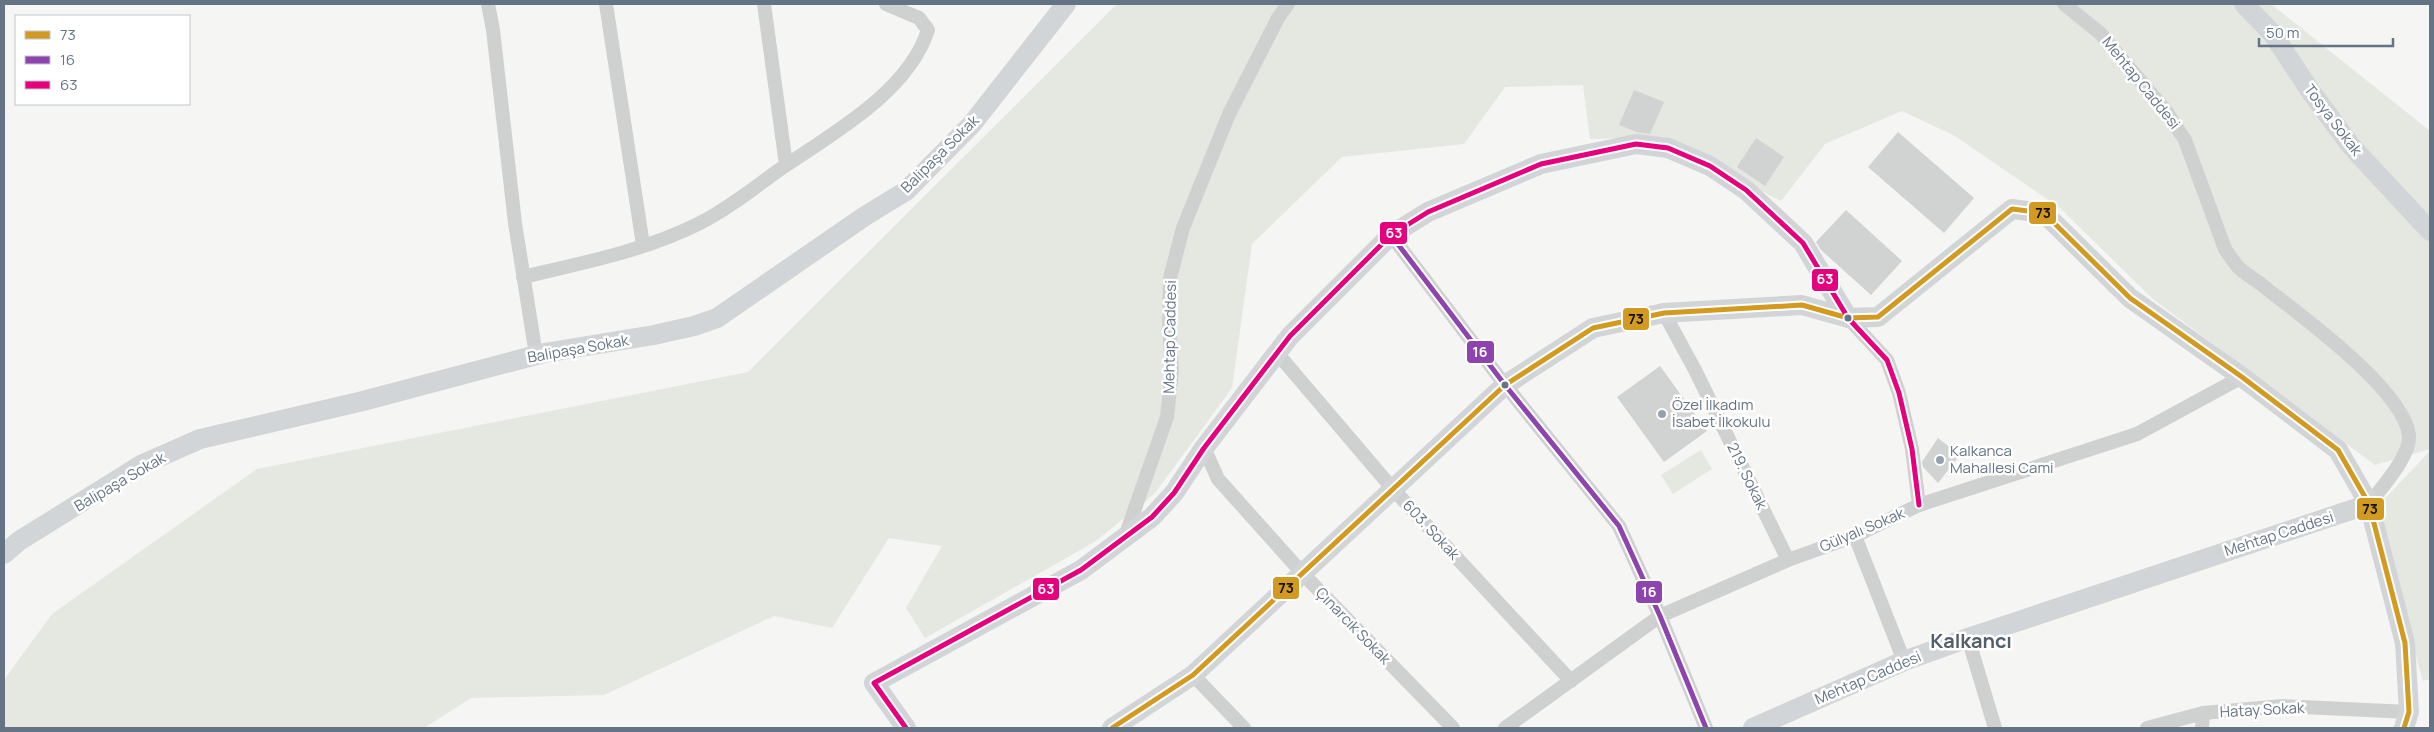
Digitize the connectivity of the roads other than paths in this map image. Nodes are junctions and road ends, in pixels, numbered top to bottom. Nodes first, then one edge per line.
1 (488, 4) edge
2 (606, 4) edge
3 (764, 4) edge
4 (886, 4) edge
5 (1066, 4) edge
6 (1288, 4) edge
7 (2064, 4) edge
8 (2244, 4) edge
9 (786, 166) junction
10 (2430, 231) edge
11 (1390, 235) junction
12 (643, 246) junction
13 (522, 277) junction
14 (1664, 313) junction
15 (1848, 318) junction
16 (1277, 353) junction
17 (536, 355) junction
18 (2242, 377) junction
19 (1505, 385) junction
20 (1204, 448) junction
21 (1392, 488) junction
22 (2369, 504) junction
23 (1919, 505) junction
24 (1855, 536) junction
25 (1125, 538) junction
26 (5, 552) edge
27 (1788, 560) junction
28 (1303, 574) junction
29 (1660, 616) junction
30 (1968, 638) junction
31 (1904, 661) junction
32 (1192, 675) junction
33 (1570, 681) junction
34 (2203, 713) junction
35 (2407, 720) edge
36 (906, 728) edge
37 (1112, 728) edge
38 (1244, 728) edge
39 (1453, 728) edge
40 (1505, 728) edge
41 (1706, 728) edge
42 (1753, 728) edge
43 (1995, 728) edge
44 (2147, 728) edge
45 (2202, 728) edge

1 - 13 street
2 - 12 street
3 - 9 street
4 - 9 street
5 - 17 street, Balipaşa Sokak
6 - 25 street, Mehtap Caddesi
7 - 22 street, Mehtap Caddesi
8 - 10 street, Tosya Sokak
9 - 12 street
11 - 15 street
11 - 16 street
11 - 19 street
12 - 13 street
13 - 17 street
14 - 15 street
14 - 19 street
14 - 27 street, 219. Sokak
15 - 18 street
15 - 23 street
16 - 20 street
16 - 21 street, 603. Sokak
17 - 26 street, Balipaşa Sokak
18 - 22 street
18 - 23 street, Gülyalı Sokak
19 - 21 street
19 - 29 street
20 - 25 street
20 - 28 street, Çınarcık Sokak
21 - 28 street
21 - 33 street, 603. Sokak
22 - 30 street, Mehtap Caddesi
22 - 35 street
23 - 24 street, Gülyalı Sokak
24 - 27 street, Gülyalı Sokak
24 - 31 street
25 - 36 street
27 - 29 street, Gülyalı Sokak
28 - 32 street
28 - 39 street, Çınarcık Sokak
29 - 33 street, Gülyalı Sokak
29 - 41 street
30 - 31 street, Mehtap Caddesi
30 - 43 street
31 - 42 street, Mehtap Caddesi
32 - 37 street
32 - 38 street
33 - 40 street, Gülyalı Sokak
34 - 35 street, Hatay Sokak
34 - 44 street, Hatay Sokak
34 - 45 street

